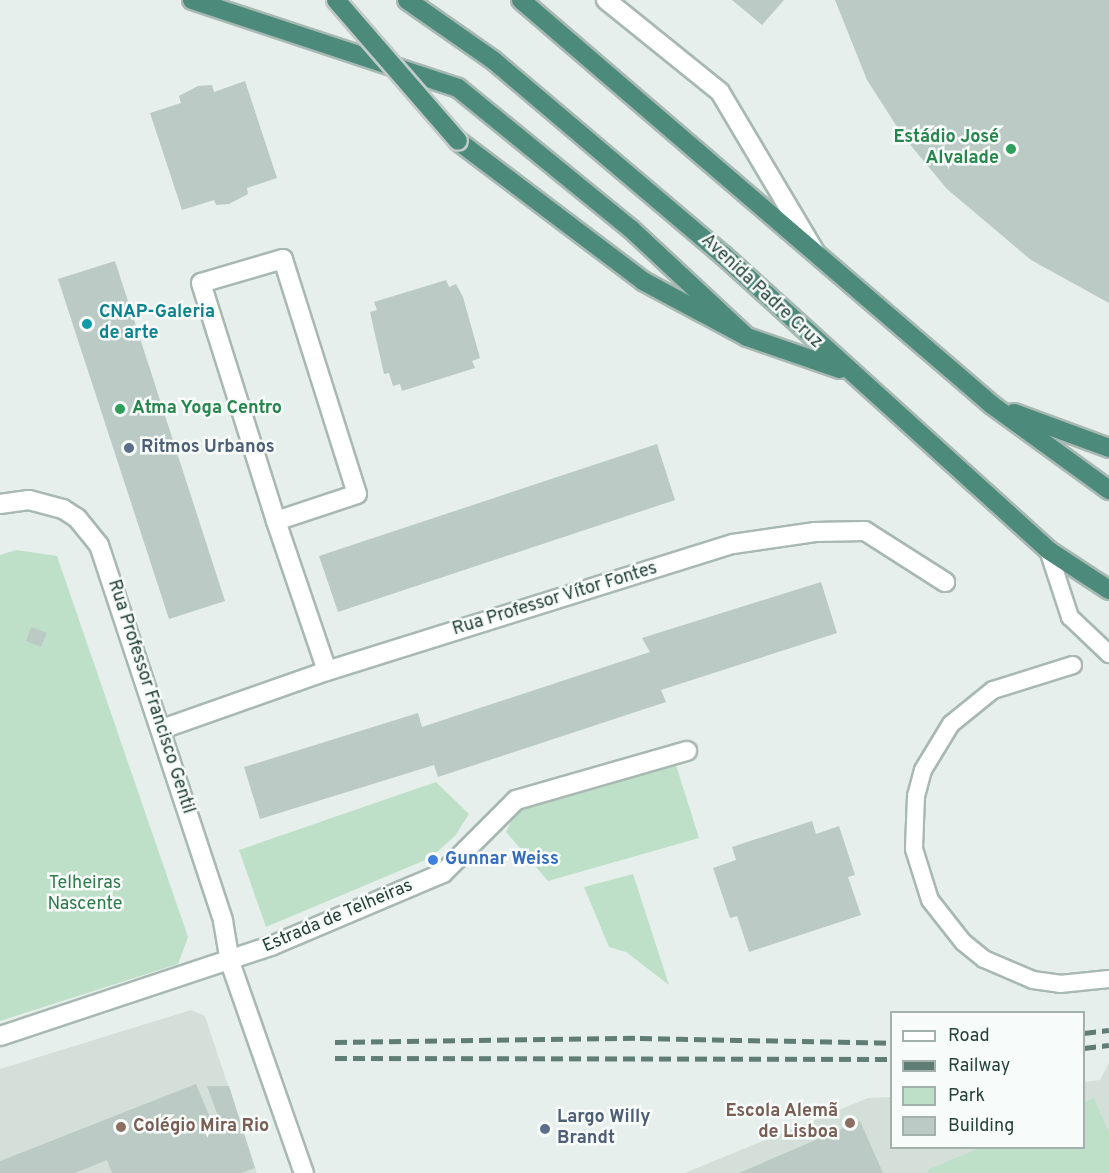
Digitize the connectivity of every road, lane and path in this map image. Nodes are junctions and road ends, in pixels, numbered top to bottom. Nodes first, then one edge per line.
1 (194, 0) edge
2 (336, 0) edge
3 (407, 0) edge
4 (521, 0) edge
5 (606, 0) edge
6 (821, 261) junction
7 (747, 337) junction
8 (848, 372) junction
9 (992, 405) junction
10 (1109, 448) edge
11 (1109, 490) edge
12 (0, 504) edge
13 (276, 521) junction
14 (1048, 550) junction
15 (945, 582) dead end
16 (1109, 590) edge
17 (1109, 654) edge
18 (1073, 665) dead end
19 (327, 671) junction
20 (162, 729) junction
21 (687, 751) dead end
22 (230, 962) junction
23 (1109, 979) edge
24 (0, 1036) edge
25 (304, 1173) edge

1 - 7 highway
2 - 7 highway, bridge
3 - 8 highway, Avenida Padre Cruz
4 - 6 highway
5 - 6 street
6 - 9 highway
7 - 8 highway
8 - 14 highway, Avenida Padre Cruz
9 - 10 highway
9 - 11 highway
12 - 20 street, Rua Professor Francisco Gentil
13 - 13 street
13 - 19 street
14 - 16 highway, Avenida Padre Cruz
14 - 17 lane
15 - 19 street, Rua Professor Vítor Fontes
18 - 23 lane
19 - 20 street, Rua Professor Vítor Fontes
20 - 22 street, Rua Professor Francisco Gentil
21 - 22 street, Estrada de Telheiras
22 - 24 street, Estrada de Telheiras
22 - 25 street, Rua Professor Francisco Gentil

